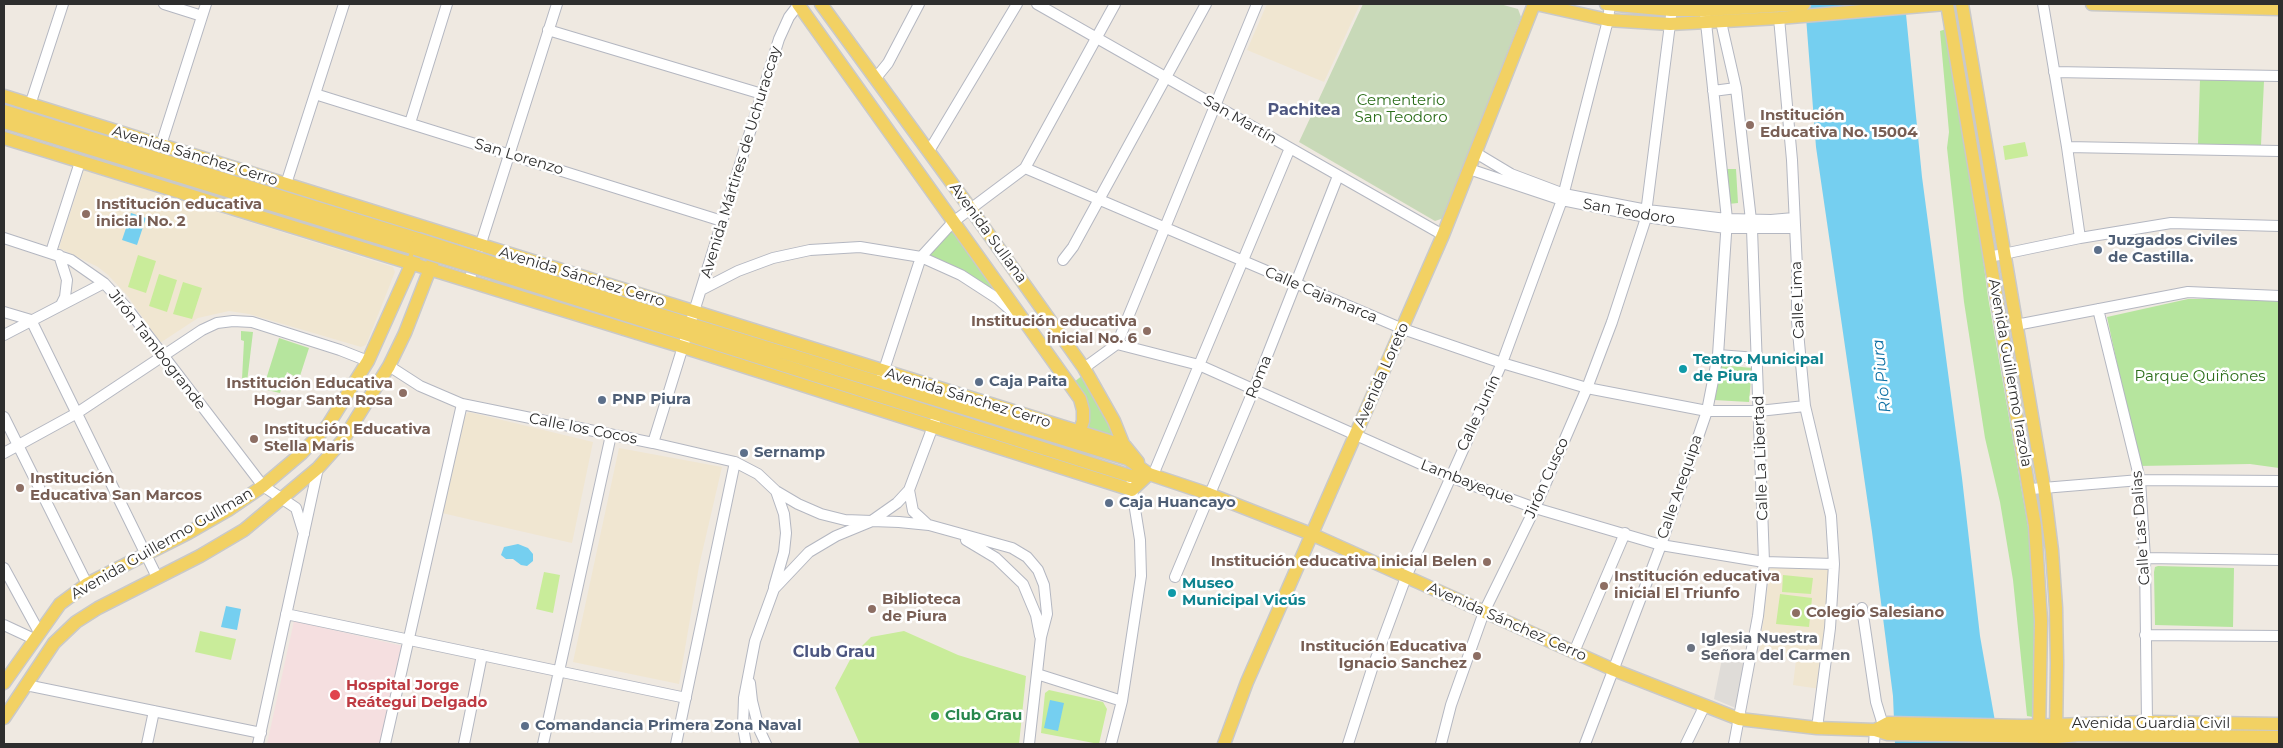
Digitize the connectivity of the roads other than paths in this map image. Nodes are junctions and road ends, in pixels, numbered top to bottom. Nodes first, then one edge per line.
1 (62, 4) edge
2 (164, 4) edge
3 (206, 4) edge
4 (344, 4) edge
5 (447, 4) edge
6 (557, 4) edge
7 (799, 4) edge
8 (821, 4) edge
9 (919, 4) edge
10 (1017, 4) edge
11 (1037, 4) edge
12 (1115, 4) edge
13 (1206, 4) edge
14 (1257, 4) edge
15 (1535, 4) edge
16 (1609, 4) edge
17 (1804, 4) edge
18 (1946, 4) edge
19 (1962, 4) edge
20 (2043, 4) edge
21 (2092, 4) edge
22 (2206, 5) edge
23 (1671, 7) edge
24 (1704, 7) edge
25 (2279, 9) edge
26 (202, 16) junction
27 (1784, 16) junction
28 (1608, 20) junction
29 (1721, 22) junction
30 (1706, 23) junction
31 (1670, 24) junction
32 (548, 30) junction
33 (1096, 38) junction
34 (2054, 72) junction
35 (2279, 76) edge
36 (1165, 77) junction
37 (875, 79) junction
38 (1736, 88) junction
39 (1713, 91) junction
40 (315, 94) junction
41 (762, 94) junction
42 (4, 96) edge
43 (30, 105) junction
44 (1214, 105) junction
45 (4, 111) edge
46 (4, 122) edge
47 (410, 123) junction
48 (97, 125) junction
49 (4, 138) edge
50 (161, 145) junction
51 (2067, 146) junction
52 (121, 147) junction
53 (1290, 148) junction
54 (929, 151) junction
55 (2279, 151) edge
56 (1476, 153) junction
57 (509, 154) junction
58 (80, 162) junction
59 (1025, 168) junction
60 (1469, 169) junction
61 (1338, 176) junction
62 (286, 184) junction
63 (1563, 197) junction
64 (1098, 199) junction
65 (970, 208) junction
66 (1647, 213) junction
67 (722, 221) junction
68 (953, 222) junction
69 (1727, 223) junction
70 (1794, 223) junction
71 (1751, 225) junction
72 (2279, 226) edge
73 (1165, 227) junction
74 (425, 228) junction
75 (442, 233) junction
76 (1444, 235) junction
77 (4, 238) edge
78 (2080, 238) junction
79 (416, 244) junction
80 (480, 245) junction
81 (55, 254) junction
82 (2004, 254) junction
83 (921, 257) junction
84 (1989, 257) junction
85 (1063, 260) dead end
86 (1242, 262) junction
87 (413, 263) junction
88 (430, 269) junction
89 (469, 282) junction
90 (104, 283) junction
91 (1296, 284) junction
92 (701, 290) junction
93 (2279, 296) edge
94 (61, 304) junction
95 (2098, 309) junction
96 (4, 312) edge
97 (31, 320) junction
98 (690, 323) junction
99 (2016, 325) junction
100 (1030, 328) junction
101 (1403, 329) junction
102 (4, 335) edge
103 (1117, 344) junction
104 (682, 347) junction
105 (1718, 354) junction
106 (162, 356) junction
107 (1757, 358) junction
108 (368, 361) junction
109 (1502, 363) junction
110 (1199, 365) junction
111 (389, 366) junction
112 (1084, 368) junction
113 (880, 383) junction
114 (1587, 388) junction
115 (1254, 389) junction
116 (462, 404) junction
117 (1805, 406) junction
118 (1707, 411) junction
119 (1759, 411) junction
120 (77, 413) junction
121 (938, 413) junction
122 (4, 417) edge
123 (934, 426) junction
124 (611, 435) junction
125 (1355, 436) junction
126 (1078, 437) junction
127 (653, 442) junction
128 (19, 446) junction
129 (1125, 446) junction
130 (4, 453) edge
131 (1072, 457) junction
132 (1128, 459) junction
133 (735, 462) junction
134 (318, 468) junction
135 (1151, 475) junction
136 (1130, 476) junction
137 (1450, 477) junction
138 (2140, 480) junction
139 (2279, 480) edge
140 (262, 486) junction
141 (2044, 487) junction
142 (2031, 488) junction
143 (909, 490) junction
144 (1132, 490) junction
145 (776, 491) junction
146 (1209, 494) junction
147 (283, 498) junction
148 (1535, 508) junction
149 (870, 522) junction
150 (929, 526) junction
151 (1626, 533) junction
152 (304, 534) junction
153 (1311, 534) junction
154 (1661, 544) junction
155 (146, 554) junction
156 (2145, 558) junction
157 (2279, 560) edge
158 (1764, 562) junction
159 (1834, 564) junction
160 (4, 568) edge
161 (157, 577) junction
162 (1175, 577) dead end
163 (1406, 577) junction
164 (87, 584) junction
165 (774, 589) junction
166 (1862, 608) dead end
167 (1484, 612) junction
168 (286, 614) junction
169 (4, 625) edge
170 (36, 635) junction
171 (2145, 635) junction
172 (2279, 636) edge
173 (1041, 637) junction
174 (408, 640) junction
175 (1574, 652) junction
176 (482, 655) junction
177 (1614, 670) junction
178 (558, 671) junction
179 (748, 672) junction
180 (1037, 674) junction
181 (4, 683) edge
182 (2041, 684) junction
183 (2057, 684) junction
184 (26, 685) junction
185 (686, 698) junction
186 (1122, 701) junction
187 (1704, 707) junction
188 (154, 711) junction
189 (4, 718) edge
190 (1739, 720) junction
191 (2147, 722) junction
192 (2056, 724) junction
193 (2230, 724) junction
194 (2279, 724) edge
195 (1817, 728) junction
196 (1883, 728) junction
197 (2023, 731) joint
198 (260, 733) junction
199 (2039, 736) edge
200 (2231, 737) junction
201 (2279, 737) edge
202 (2144, 740) edge
203 (2056, 741) edge
204 (147, 744) edge
205 (258, 744) edge
206 (385, 744) edge
207 (464, 744) edge
208 (543, 744) edge
209 (676, 744) edge
210 (746, 744) edge
211 (766, 744) edge
212 (1028, 744) edge
213 (1111, 744) edge
214 (1224, 744) edge
215 (1348, 744) edge
216 (1441, 744) edge
217 (1585, 744) edge
218 (1686, 744) edge
219 (1734, 744) edge
220 (1874, 744) edge

1 - 43 street
2 - 26 street
3 - 26 street
4 - 40 street
5 - 47 street
6 - 32 street
7 - 41 street, Avenida Mártires de Uchuraccay
7 - 68 main road, Avenida Sullana
8 - 37 main road, Avenida Sullana
9 - 37 street
10 - 54 street
11 - 33 street, San Martín
12 - 33 street
13 - 36 street
14 - 44 street
15 - 28 main road
15 - 56 main road, Avenida Loreto
16 - 23 main road
16 - 28 street, Calle Junín
17 - 27 main road
18 - 27 main road
18 - 84 main road, Avenida Guillermo Irazola
19 - 82 main road, Avenida Guillermo Irazola
20 - 34 street
21 - 22 main road
22 - 25 main road
23 - 24 main road
23 - 31 street, Jirón Cusco
24 - 27 main road
24 - 30 street, Calle Arequipa
26 - 50 street
27 - 29 main road
27 - 70 street, Calle Lima
28 - 31 main road
28 - 63 street, Calle Junín
29 - 30 main road
29 - 38 street, Calle La Libertad
30 - 31 main road
30 - 39 street, Calle Arequipa
31 - 66 street, Jirón Cusco
32 - 41 street
32 - 57 street
33 - 36 street, San Martín
33 - 59 street
34 - 35 street
34 - 51 street
36 - 44 street, San Martín
36 - 64 street
37 - 54 main road, Avenida Sullana
38 - 39 street
38 - 71 street, Calle La Libertad
39 - 69 street, Calle Arequipa
40 - 47 street, San Lorenzo
40 - 62 street
41 - 67 street, Avenida Mártires de Uchuraccay
42 - 43 main road, Avenida Sánchez Cerro
43 - 48 main road, Avenida Sánchez Cerro
44 - 53 street, San Martín
44 - 73 street
45 - 52 main road, Avenida Sánchez Cerro
46 - 79 main road, Avenida Sánchez Cerro
47 - 57 street, San Lorenzo
48 - 50 main road, Avenida Sánchez Cerro
48 - 52 main road
49 - 58 main road
50 - 62 main road, Avenida Sánchez Cerro
51 - 55 street
51 - 78 street
52 - 79 main road, Avenida Sánchez Cerro
53 - 61 street, San Martín
53 - 86 street
54 - 65 main road, Avenida Sullana
56 - 60 main road, Avenida Loreto
56 - 63 street, San Teodoro
57 - 67 street, San Lorenzo
57 - 80 street
58 - 81 street
58 - 87 main road
59 - 64 street, Calle Cajamarca
59 - 65 street
60 - 63 street, San Teodoro
60 - 76 main road, Avenida Loreto
61 - 76 street, San Martín
61 - 91 street, Roma
62 - 74 main road, Avenida Sánchez Cerro
63 - 66 street, San Teodoro
63 - 109 street, Calle Junín
64 - 73 street, Calle Cajamarca
64 - 85 street
65 - 68 street
65 - 112 main road, Avenida Sullana
66 - 69 street, San Teodoro
66 - 114 street, Jirón Cusco
67 - 92 street, Avenida Mártires de Uchuraccay
68 - 83 street
68 - 100 main road, Avenida Sullana
69 - 71 street, San Teodoro
69 - 105 street, Calle Arequipa
70 - 71 street, San Teodoro
70 - 117 street, Calle Lima
71 - 107 street, Calle La Libertad
72 - 78 street
73 - 86 street, Calle Cajamarca
73 - 103 street
74 - 75 main road, Avenida Sánchez Cerro
74 - 87 main road, Avenida Guillermo Gullman
75 - 80 main road, Avenida Sánchez Cerro
75 - 88 main road, Avenida Guillermo Gullman
76 - 101 main road, Avenida Loreto
77 - 81 street, Jirón Tambogrande
78 - 82 street
79 - 98 main road, Avenida Sánchez Cerro, bridge
80 - 89 street
80 - 98 main road, Avenida Sánchez Cerro
81 - 90 street, Jirón Tambogrande
81 - 94 street
82 - 84 street
82 - 99 main road, Avenida Guillermo Irazola
83 - 92 street
83 - 100 street
83 - 113 street
84 - 142 main road, Avenida Guillermo Irazola
86 - 91 street, Calle Cajamarca
86 - 110 street
87 - 88 main road
87 - 108 main road, Avenida Guillermo Gullman
88 - 89 main road
88 - 111 main road, Avenida Guillermo Gullman
89 - 104 main road
90 - 94 street
90 - 106 street, Jirón Tambogrande
91 - 101 street, Calle Cajamarca
91 - 115 street, Roma
92 - 98 street, Avenida Mártires de Uchuraccay
93 - 95 street
94 - 97 street
95 - 99 street
95 - 138 street, Calle Las Dalias
96 - 97 street
97 - 102 street
97 - 120 street
98 - 104 street, Avenida Mártires de Uchuraccay
98 - 113 main road, Avenida Sánchez Cerro
98 - 113 main road, Avenida Sánchez Cerro
99 - 141 main road, Avenida Guillermo Irazola
100 - 126 main road, Avenida Sullana
101 - 109 street, Calle Cajamarca
101 - 125 main road, Avenida Loreto
103 - 110 street, Lambayeque
103 - 112 street
104 - 123 main road
104 - 127 street, Avenida Mártires de Uchuraccay
105 - 107 street
105 - 118 street, Calle Arequipa
106 - 108 street
106 - 120 street
106 - 140 street, Jirón Tambogrande
107 - 119 street, Calle La Libertad
108 - 140 main road, Avenida Guillermo Gullman
109 - 114 street, Calle Cajamarca
109 - 137 street, Calle Junín
110 - 115 street, Lambayeque
110 - 135 street
111 - 116 street, Calle los Cocos
111 - 134 main road, Avenida Guillermo Gullman
112 - 129 main road, Avenida Sullana
113 - 121 main road, Avenida Sánchez Cerro
113 - 126 main road, Avenida Sánchez Cerro
114 - 118 street, Calle Cajamarca
114 - 148 street, Jirón Cusco
115 - 125 street, Lambayeque
115 - 146 street, Roma
116 - 124 street, Calle los Cocos
116 - 174 street
117 - 119 street, Calle Cajamarca
117 - 159 street, Calle Lima
118 - 119 street, Calle Cajamarca
118 - 154 street, Calle Arequipa
119 - 158 street, Calle La Libertad
120 - 128 street
120 - 155 street
121 - 123 street
121 - 131 main road, Avenida Sánchez Cerro
122 - 128 street
123 - 143 street
123 - 144 main road
124 - 127 street, Calle los Cocos
124 - 178 street
125 - 137 street, Lambayeque
125 - 153 main road, Avenida Loreto
126 - 129 main road, Avenida Sánchez Cerro
126 - 131 main road, Avenida Sullana
126 - 132 main road, Avenida Sánchez Cerro
127 - 133 street, Calle los Cocos
128 - 130 street
128 - 164 street
129 - 132 main road, Avenida Sullana
129 - 135 main road
131 - 136 main road, Avenida Sánchez Cerro
132 - 135 main road, Avenida Sánchez Cerro
132 - 136 main road, Avenida Sullana
133 - 145 street, Calle los Cocos
133 - 185 street
134 - 147 main road, Avenida Guillermo Gullman
134 - 152 street
135 - 136 main road, Avenida Sánchez Cerro
135 - 144 main road
135 - 146 main road, Avenida Sánchez Cerro
136 - 144 street
137 - 148 street, Lambayeque
137 - 163 street, Calle Junín
138 - 139 street
138 - 141 street
138 - 156 street, Calle Las Dalias
140 - 147 street, Jirón Tambogrande
140 - 155 main road, Avenida Guillermo Gullman
141 - 142 street
141 - 183 main road, Avenida Guillermo Irazola
142 - 182 main road, Avenida Guillermo Irazola
143 - 149 street
143 - 150 street
144 - 186 street
145 - 149 street, Calle los Cocos
145 - 165 street, Calle los Cocos
146 - 153 main road, Avenida Sánchez Cerro
146 - 162 street, Roma
147 - 152 street, Jirón Tambogrande
147 - 161 main road, Avenida Guillermo Gullman
148 - 151 street, Lambayeque
148 - 167 street, Jirón Cusco
149 - 150 street, Calle los Cocos
149 - 165 street
150 - 173 street
150 - 173 street
151 - 154 street, Lambayeque
151 - 175 street
152 - 168 street
153 - 163 main road, Avenida Sánchez Cerro
153 - 214 main road, Avenida Loreto
154 - 158 street, Lambayeque
154 - 177 street, Calle Arequipa
155 - 161 street
155 - 164 main road, Avenida Guillermo Gullman
156 - 157 street
156 - 171 street, Calle Las Dalias
158 - 159 street, Lambayeque
158 - 190 street, Calle La Libertad
159 - 195 street, Calle Lima
160 - 170 street
161 - 184 main road, Avenida Guillermo Gullman
163 - 167 main road, Avenida Sánchez Cerro
163 - 215 street, Calle Junín
164 - 170 main road, Avenida Guillermo Gullman
165 - 179 street
166 - 196 street
167 - 175 main road, Avenida Sánchez Cerro
167 - 216 street, Jirón Cusco
168 - 174 street
168 - 198 street
169 - 170 street
170 - 181 main road, Avenida Guillermo Gullman
171 - 172 street
171 - 191 street, Calle Las Dalias
173 - 180 street
174 - 176 street
174 - 206 street
175 - 177 main road, Avenida Sánchez Cerro
176 - 178 street
176 - 207 street
177 - 187 main road, Avenida Sánchez Cerro
177 - 217 street, Calle Arequipa
178 - 185 street
178 - 208 street
179 - 210 street
179 - 211 street
180 - 186 street
180 - 212 street
182 - 183 main road
182 - 199 main road, Avenida Guillermo Irazola
183 - 192 main road, Avenida Guillermo Irazola
184 - 188 street
184 - 189 main road, Avenida Guillermo Gullman
185 - 209 street
186 - 213 street
187 - 190 main road, Avenida Sánchez Cerro
187 - 218 street
188 - 198 street
188 - 204 street
190 - 195 main road, Avenida Sánchez Cerro
190 - 219 street, Calle La Libertad
191 - 192 main road, Avenida Guardia Civil
191 - 193 main road, Avenida Guardia Civil
192 - 199 main road, Avenida Guardia Civil
192 - 203 main road, Avenida Guillermo Irazola
193 - 194 main road, Avenida Guardia Civil
193 - 200 main road
195 - 196 main road, Avenida Sánchez Cerro
196 - 197 main road, Avenida Sánchez Cerro
196 - 220 street
197 - 199 main road, Avenida Guardia Civil
198 - 205 street
199 - 203 main road, Avenida Guardia Civil
200 - 201 main road, Avenida Guardia Civil
200 - 202 main road, Avenida Guardia Civil
202 - 203 main road, Avenida Guardia Civil

